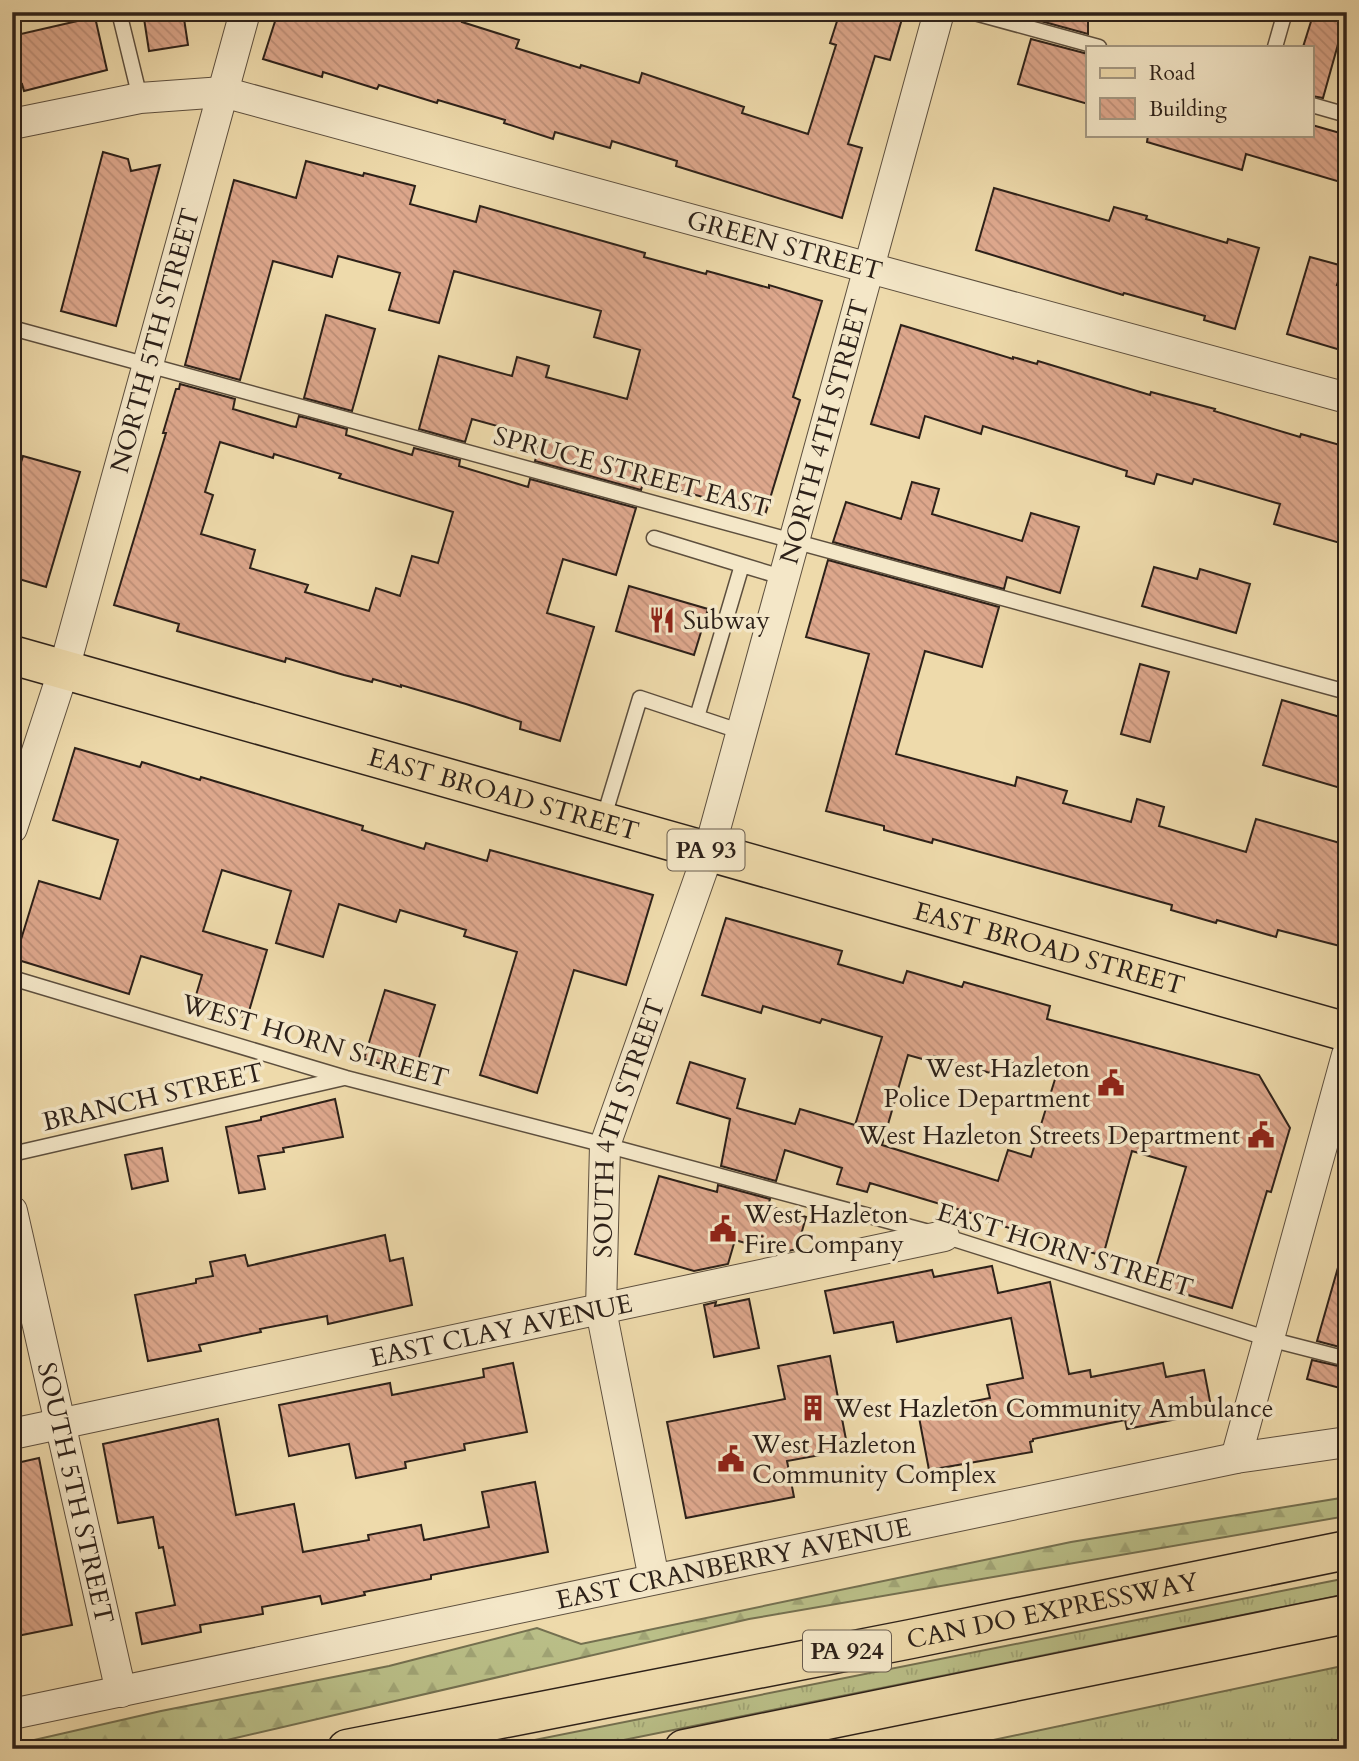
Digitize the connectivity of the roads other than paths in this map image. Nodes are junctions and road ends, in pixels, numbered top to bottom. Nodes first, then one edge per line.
1 (119, 12) edge
2 (244, 12) edge
3 (939, 12) edge
4 (971, 12) edge
5 (1285, 12) edge
6 (1095, 46) edge
7 (1275, 46) edge
8 (223, 92) junction
9 (140, 98) junction
10 (1314, 106) edge
11 (1347, 115) edge
12 (12, 124) edge
13 (869, 268) junction
14 (12, 328) edge
15 (147, 365) junction
16 (1347, 398) edge
17 (654, 538) dead end
18 (794, 541) junction
19 (742, 565) junction
20 (785, 578) junction
21 (12, 655) edge
22 (64, 669) junction
23 (1347, 692) edge
24 (697, 717) junction
25 (742, 732) junction
26 (603, 821) junction
27 (12, 828) edge
28 (709, 851) junction
29 (12, 978) edge
30 (1347, 1032) edge
31 (1347, 1055) edge
32 (346, 1078) junction
33 (605, 1144) junction
34 (12, 1154) edge
35 (12, 1212) edge
36 (944, 1236) junction
37 (601, 1310) junction
38 (1269, 1339) junction
39 (1347, 1359) edge
40 (61, 1423) junction
41 (12, 1434) edge
42 (1347, 1442) edge
43 (1236, 1458) junction
44 (1347, 1550) edge
45 (653, 1579) junction
46 (1347, 1614) edge
47 (121, 1692) junction
48 (12, 1714) edge
49 (347, 1749) edge
50 (684, 1749) edge

1 - 9 lane
2 - 8 street, NORTH 5TH STREET
3 - 13 street, NORTH 4TH STREET
4 - 6 lane
5 - 7 lane
8 - 9 street, GREEN STREET
8 - 13 street, GREEN STREET
8 - 15 street, NORTH 5TH STREET
9 - 12 street, GREEN STREET
10 - 11 lane
13 - 16 street, GREEN STREET
13 - 18 street, NORTH 4TH STREET
14 - 15 lane, SPRUCE STREET EAST
15 - 18 lane, SPRUCE STREET EAST
15 - 22 street, NORTH 5TH STREET
17 - 19 lane
18 - 20 street, NORTH 4TH STREET
18 - 23 lane, SPRUCE STREET EAST
19 - 20 lane
19 - 24 lane
20 - 25 street, NORTH 4TH STREET
21 - 22 main road, PA 93
22 - 26 main road, EAST BROAD STREET / PA 93
22 - 27 street
24 - 25 lane
24 - 26 lane
25 - 28 street, NORTH 4TH STREET
26 - 28 main road, EAST BROAD STREET / PA 93
28 - 30 main road, EAST BROAD STREET / PA 93
28 - 33 street, SOUTH 4TH STREET
29 - 32 lane, WEST HORN STREET
31 - 38 street
32 - 33 lane, WEST HORN STREET
32 - 34 lane, BRANCH STREET
33 - 36 lane, EAST HORN STREET
33 - 37 street, SOUTH 4TH STREET
35 - 40 street, SOUTH 5TH STREET
36 - 37 street, EAST CLAY AVENUE
36 - 38 lane, EAST HORN STREET
37 - 40 street, EAST CLAY AVENUE
37 - 45 street, SOUTH 4TH STREET
38 - 39 lane, EAST HORN STREET
38 - 43 street
40 - 41 street, EAST CLAY AVENUE
40 - 47 street, SOUTH 5TH STREET
42 - 43 street, EAST CRANBERRY AVENUE
43 - 45 street, EAST CRANBERRY AVENUE
44 - 49 main road, CAN DO EXPRESSWAY / PA 924
45 - 47 street, EAST CRANBERRY AVENUE
46 - 50 main road, PA 924
47 - 48 street, EAST CRANBERRY AVENUE

